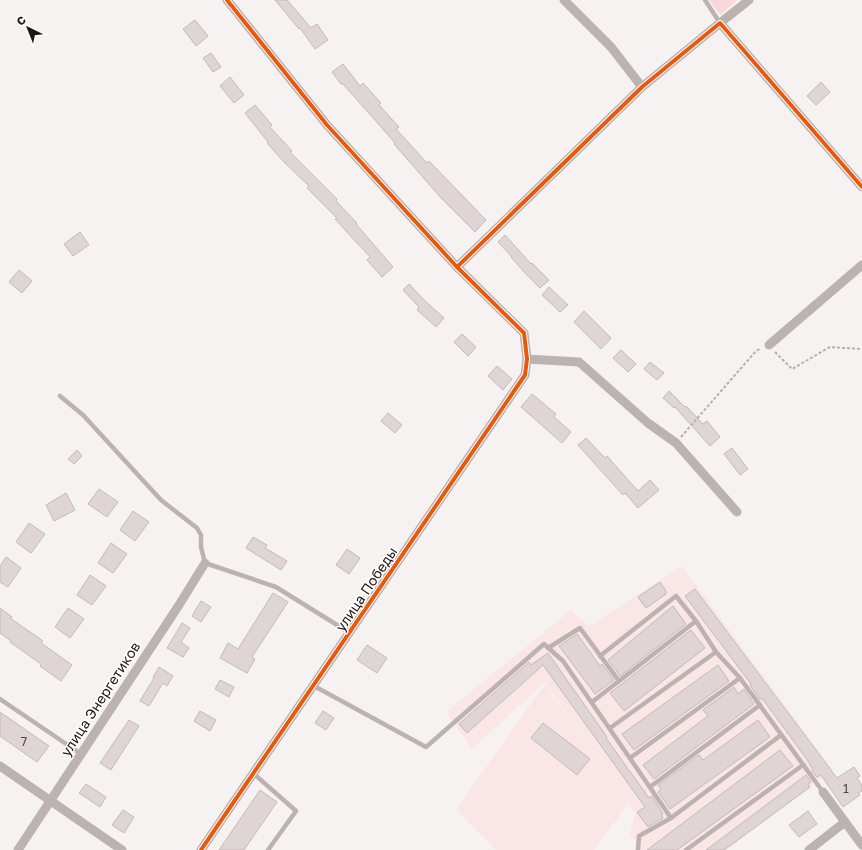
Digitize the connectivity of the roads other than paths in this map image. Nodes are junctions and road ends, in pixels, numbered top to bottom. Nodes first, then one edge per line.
1 (227, 0) edge
2 (564, 0) edge
3 (705, 0) edge
4 (749, 0) edge
5 (720, 23) junction
6 (642, 87) junction
7 (862, 187) edge
8 (862, 265) edge
9 (458, 267) junction
10 (768, 345) road end
11 (527, 359) junction
12 (60, 396) dead end
13 (738, 512) dead end
14 (205, 563) junction
15 (696, 621) junction
16 (350, 633) junction
17 (548, 648) junction
18 (716, 652) junction
19 (600, 656) junction
20 (740, 678) junction
21 (619, 681) junction
22 (314, 686) junction
23 (0, 699) edge
24 (592, 702) junction
25 (760, 705) junction
26 (610, 728) junction
27 (781, 735) junction
28 (81, 754) junction
29 (630, 758) junction
30 (803, 765) junction
31 (0, 766) edge
32 (254, 774) junction
33 (650, 787) junction
34 (823, 792) joint
35 (50, 800) junction
36 (671, 818) junction
37 (845, 822) junction
38 (862, 845) edge
39 (18, 850) edge
40 (122, 850) edge
41 (202, 850) edge
42 (268, 850) edge
43 (638, 850) edge
44 (686, 850) edge
45 (809, 850) edge

1 - 9 street
2 - 6 street
3 - 5 lane
4 - 5 street
5 - 6 street
5 - 7 street
6 - 9 street
8 - 10 street
9 - 11 street, улица Победы
11 - 13 street
11 - 16 street, улица Победы
12 - 14 lane
14 - 16 lane
14 - 28 street, улица Энергетиков
15 - 18 lane
15 - 19 lane
15 - 21 lane
16 - 22 street, улица Победы
17 - 19 lane
17 - 22 lane
17 - 24 lane
18 - 20 lane
18 - 26 lane
19 - 21 lane
20 - 25 lane
20 - 29 lane
21 - 24 lane
22 - 32 street, улица Победы
23 - 28 lane
24 - 26 lane
25 - 27 lane
25 - 33 lane
26 - 29 lane
27 - 30 lane
27 - 36 lane
28 - 35 street, улица Энергетиков
29 - 33 lane
30 - 34 lane
30 - 44 lane
31 - 35 street
32 - 41 street, улица Победы
32 - 42 lane
33 - 36 lane
34 - 37 street
35 - 39 street, улица Энергетиков
35 - 40 street
36 - 43 lane
37 - 38 street
37 - 45 street

